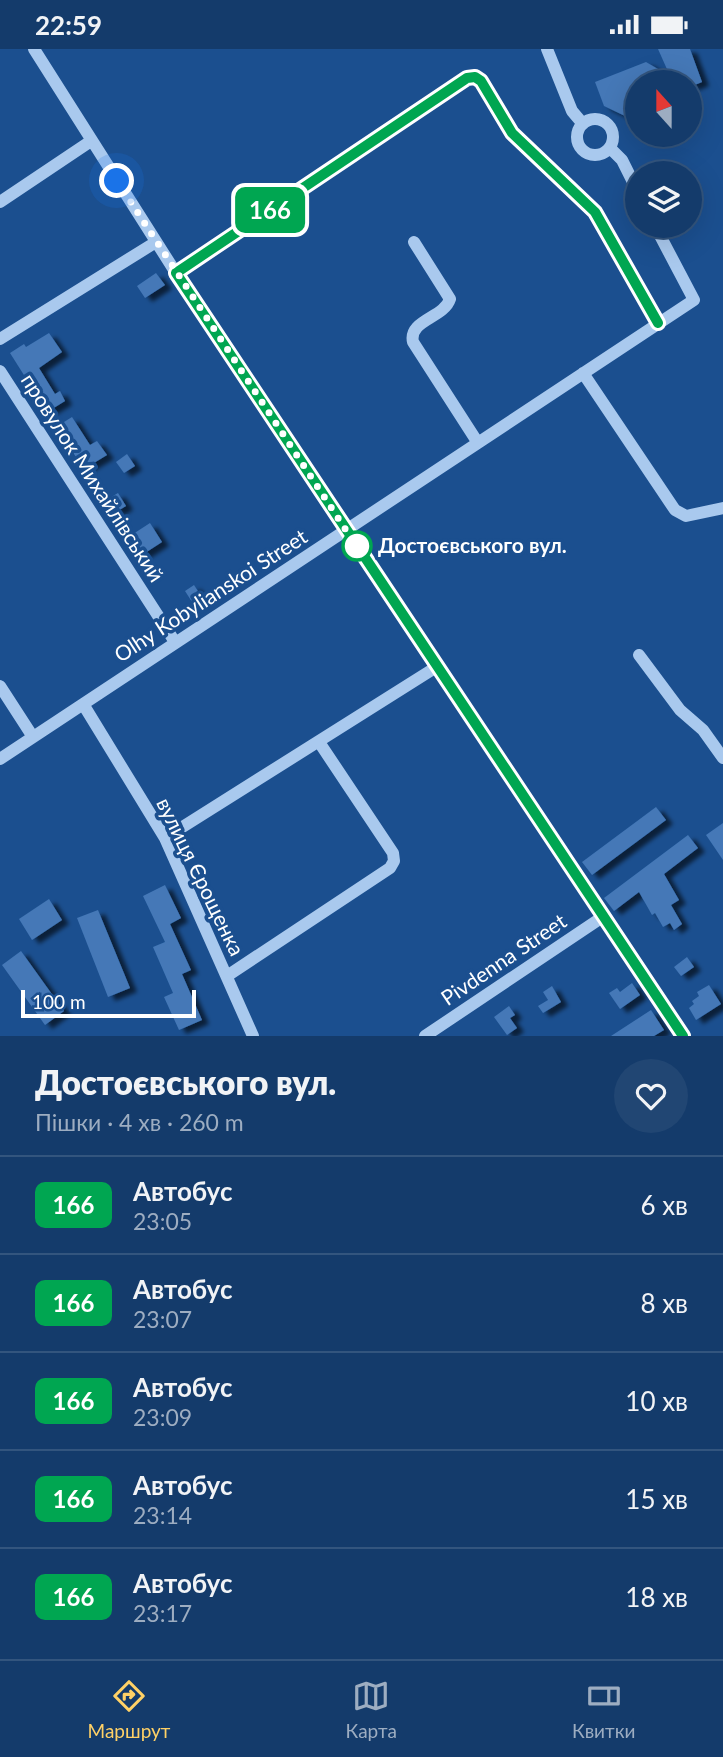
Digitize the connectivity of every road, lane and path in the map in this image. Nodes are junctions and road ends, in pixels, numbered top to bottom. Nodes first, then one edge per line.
1 (34, 49) edge
2 (547, 49) edge
3 (583, 124) junction
4 (91, 141) junction
5 (610, 148) junction
6 (625, 166) edge
7 (0, 202) edge
8 (661, 238) edge
9 (156, 241) junction
10 (414, 242) dead end
11 (176, 273) junction
12 (658, 323) junction
13 (0, 338) edge
14 (0, 371) edge
15 (583, 373) junction
16 (478, 443) junction
17 (723, 508) edge
18 (346, 530) junction
19 (175, 642) junction
20 (639, 655) dead end
21 (438, 666) junction
22 (0, 686) edge
23 (83, 704) junction
24 (33, 737) junction
25 (319, 742) junction
26 (0, 758) edge
27 (723, 758) edge
28 (165, 838) junction
29 (604, 916) junction
30 (227, 976) junction
31 (253, 1036) edge
32 (425, 1036) edge
33 (683, 1036) edge

1 - 4 street
2 - 3 street
3 - 5 street
3 - 5 street
4 - 7 street
4 - 9 street
5 - 6 street
8 - 12 street, Olhy Kobylianskoi Street
9 - 11 street
9 - 13 street
10 - 16 street
11 - 12 street
11 - 18 street
12 - 15 street, Olhy Kobylianskoi Street
14 - 19 street, провулок Михайлівський
15 - 16 street, Olhy Kobylianskoi Street
15 - 17 street
16 - 18 street, Olhy Kobylianskoi Street
18 - 19 street, Olhy Kobylianskoi Street
18 - 21 street
19 - 23 street, Olhy Kobylianskoi Street
20 - 27 street
21 - 25 street
21 - 29 street
22 - 24 street
23 - 24 street, Olhy Kobylianskoi Street
23 - 28 street, вулиця Єрощенка
24 - 26 street, Olhy Kobylianskoi Street
25 - 28 street
25 - 30 street
28 - 30 street, вулиця Єрощенка
29 - 32 street, Pivdenna Street
29 - 33 street
30 - 31 street, вулиця Єрощенка

